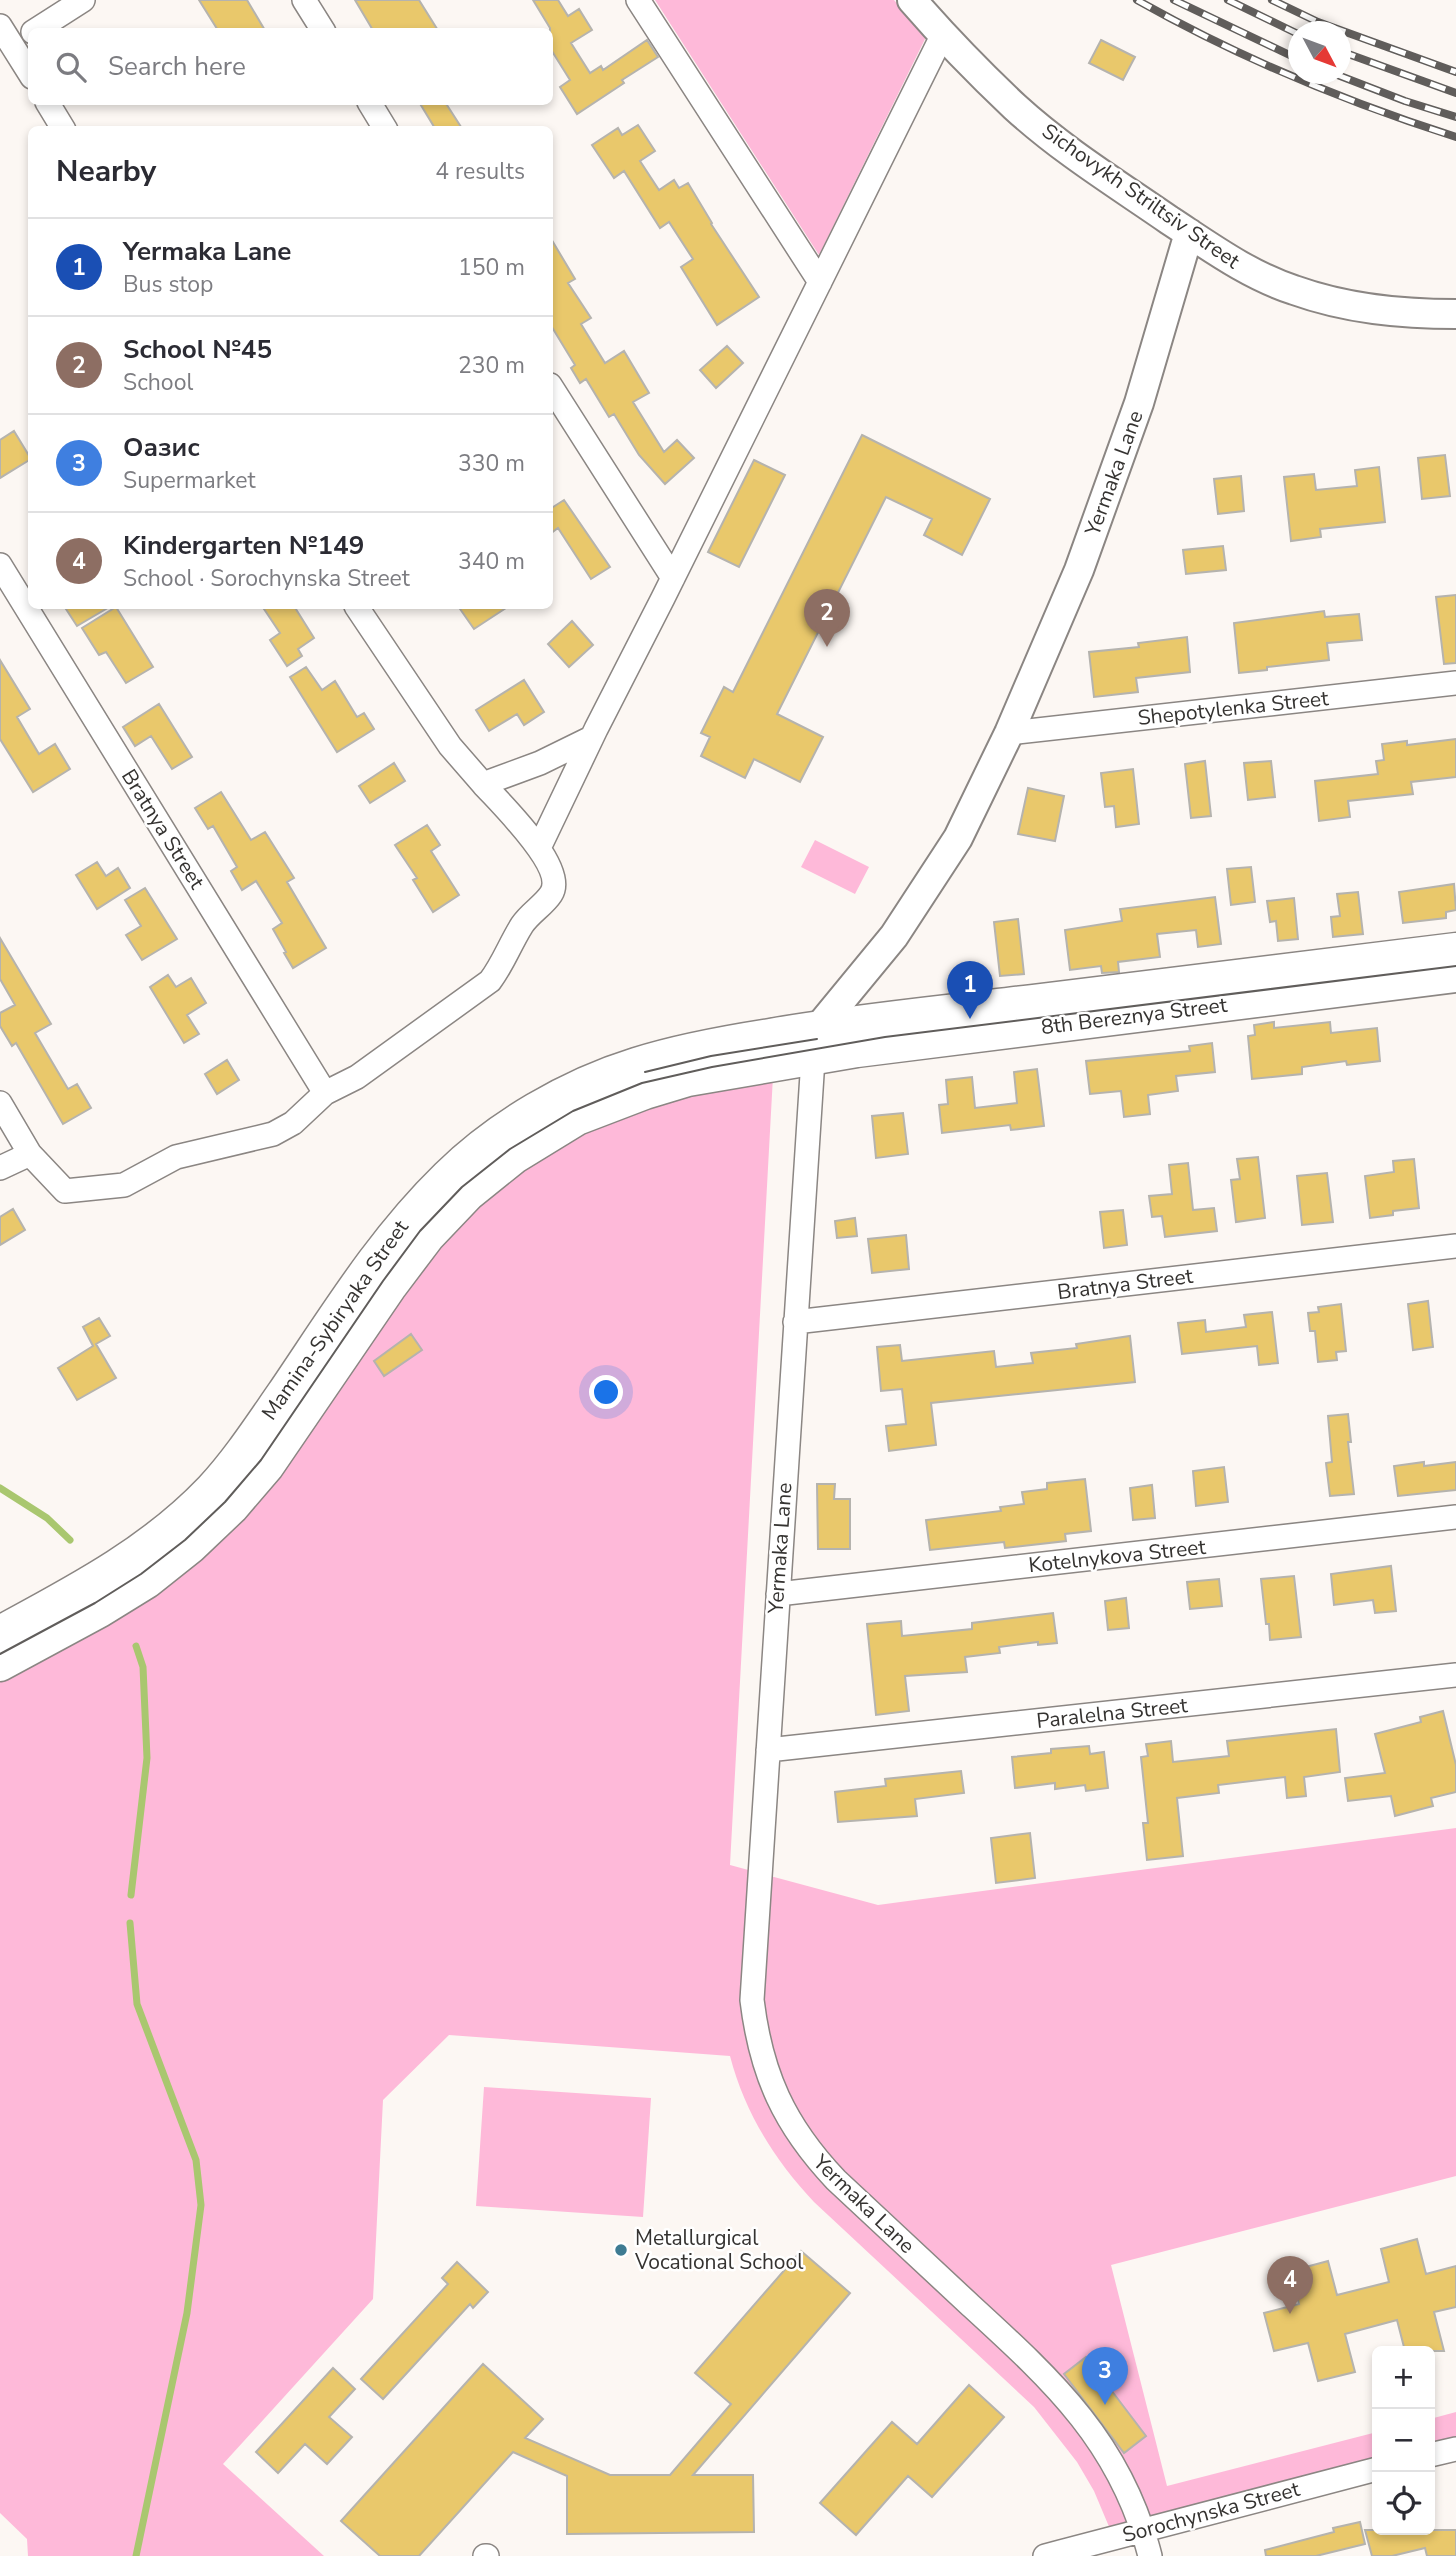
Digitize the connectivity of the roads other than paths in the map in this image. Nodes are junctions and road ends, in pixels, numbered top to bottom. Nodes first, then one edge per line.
1 (83, 0) edge
2 (304, 0) edge
3 (638, 0) edge
4 (912, 0) edge
5 (38, 28) edge
6 (322, 28) edge
7 (28, 33) edge
8 (942, 36) junction
9 (4, 41) edge
10 (28, 72) edge
11 (49, 105) edge
12 (371, 105) edge
13 (62, 126) edge
14 (384, 126) edge
15 (1189, 233) junction
16 (820, 282) junction
17 (1456, 314) edge
18 (553, 389) edge
19 (0, 565) edge
20 (673, 578) junction
21 (358, 609) edge
22 (1456, 683) edge
23 (1009, 733) junction
24 (591, 738) junction
25 (484, 784) junction
26 (539, 848) junction
27 (1456, 949) edge
28 (1456, 976) edge
29 (820, 1026) junction
30 (813, 1059) junction
31 (325, 1093) junction
32 (0, 1103) edge
33 (30, 1154) junction
34 (0, 1168) edge
35 (1456, 1246) edge
36 (795, 1322) junction
37 (1456, 1517) edge
38 (778, 1594) junction
39 (0, 1632) edge
40 (0, 1665) edge
41 (1456, 1675) edge
42 (768, 1750) junction
43 (1456, 2449) edge
44 (1435, 2454) edge
45 (1372, 2470) edge
46 (1143, 2529) junction
47 (1045, 2556) edge
48 (1150, 2556) edge

1 - 5 street
2 - 6 street
3 - 16 street
4 - 8 street, Sichovykh Striltsiv Street
7 - 9 street
8 - 15 street, Sichovykh Striltsiv Street
8 - 16 street
9 - 10 street
11 - 13 street
12 - 14 street
15 - 17 street, Sichovykh Striltsiv Street
15 - 23 street, Yermaka Lane
16 - 20 street
18 - 20 street
19 - 31 street, Bratnya Street
20 - 24 street
21 - 25 street
22 - 23 street, Shepotylenka Street
23 - 29 street, Yermaka Lane
24 - 25 street
24 - 26 street
25 - 26 street
26 - 31 street
27 - 29 main road, 8th Bereznya Street
28 - 30 main road, 8th Bereznya Street
29 - 30 main road, Yermaka Lane
29 - 39 main road, Mamina-Sybiryaka Street
30 - 36 street, Yermaka Lane
30 - 40 main road, Mamina-Sybiryaka Street
31 - 33 street
32 - 33 street
33 - 34 street
35 - 36 street, Bratnya Street
36 - 38 street, Yermaka Lane
37 - 38 street, Kotelnykova Street
38 - 42 street, Yermaka Lane
41 - 42 street, Paralelna Street
42 - 46 street, Yermaka Lane
43 - 44 street
45 - 46 street, Sorochynska Street
46 - 47 street, Sorochynska Street
46 - 48 street, Yermaka Lane

